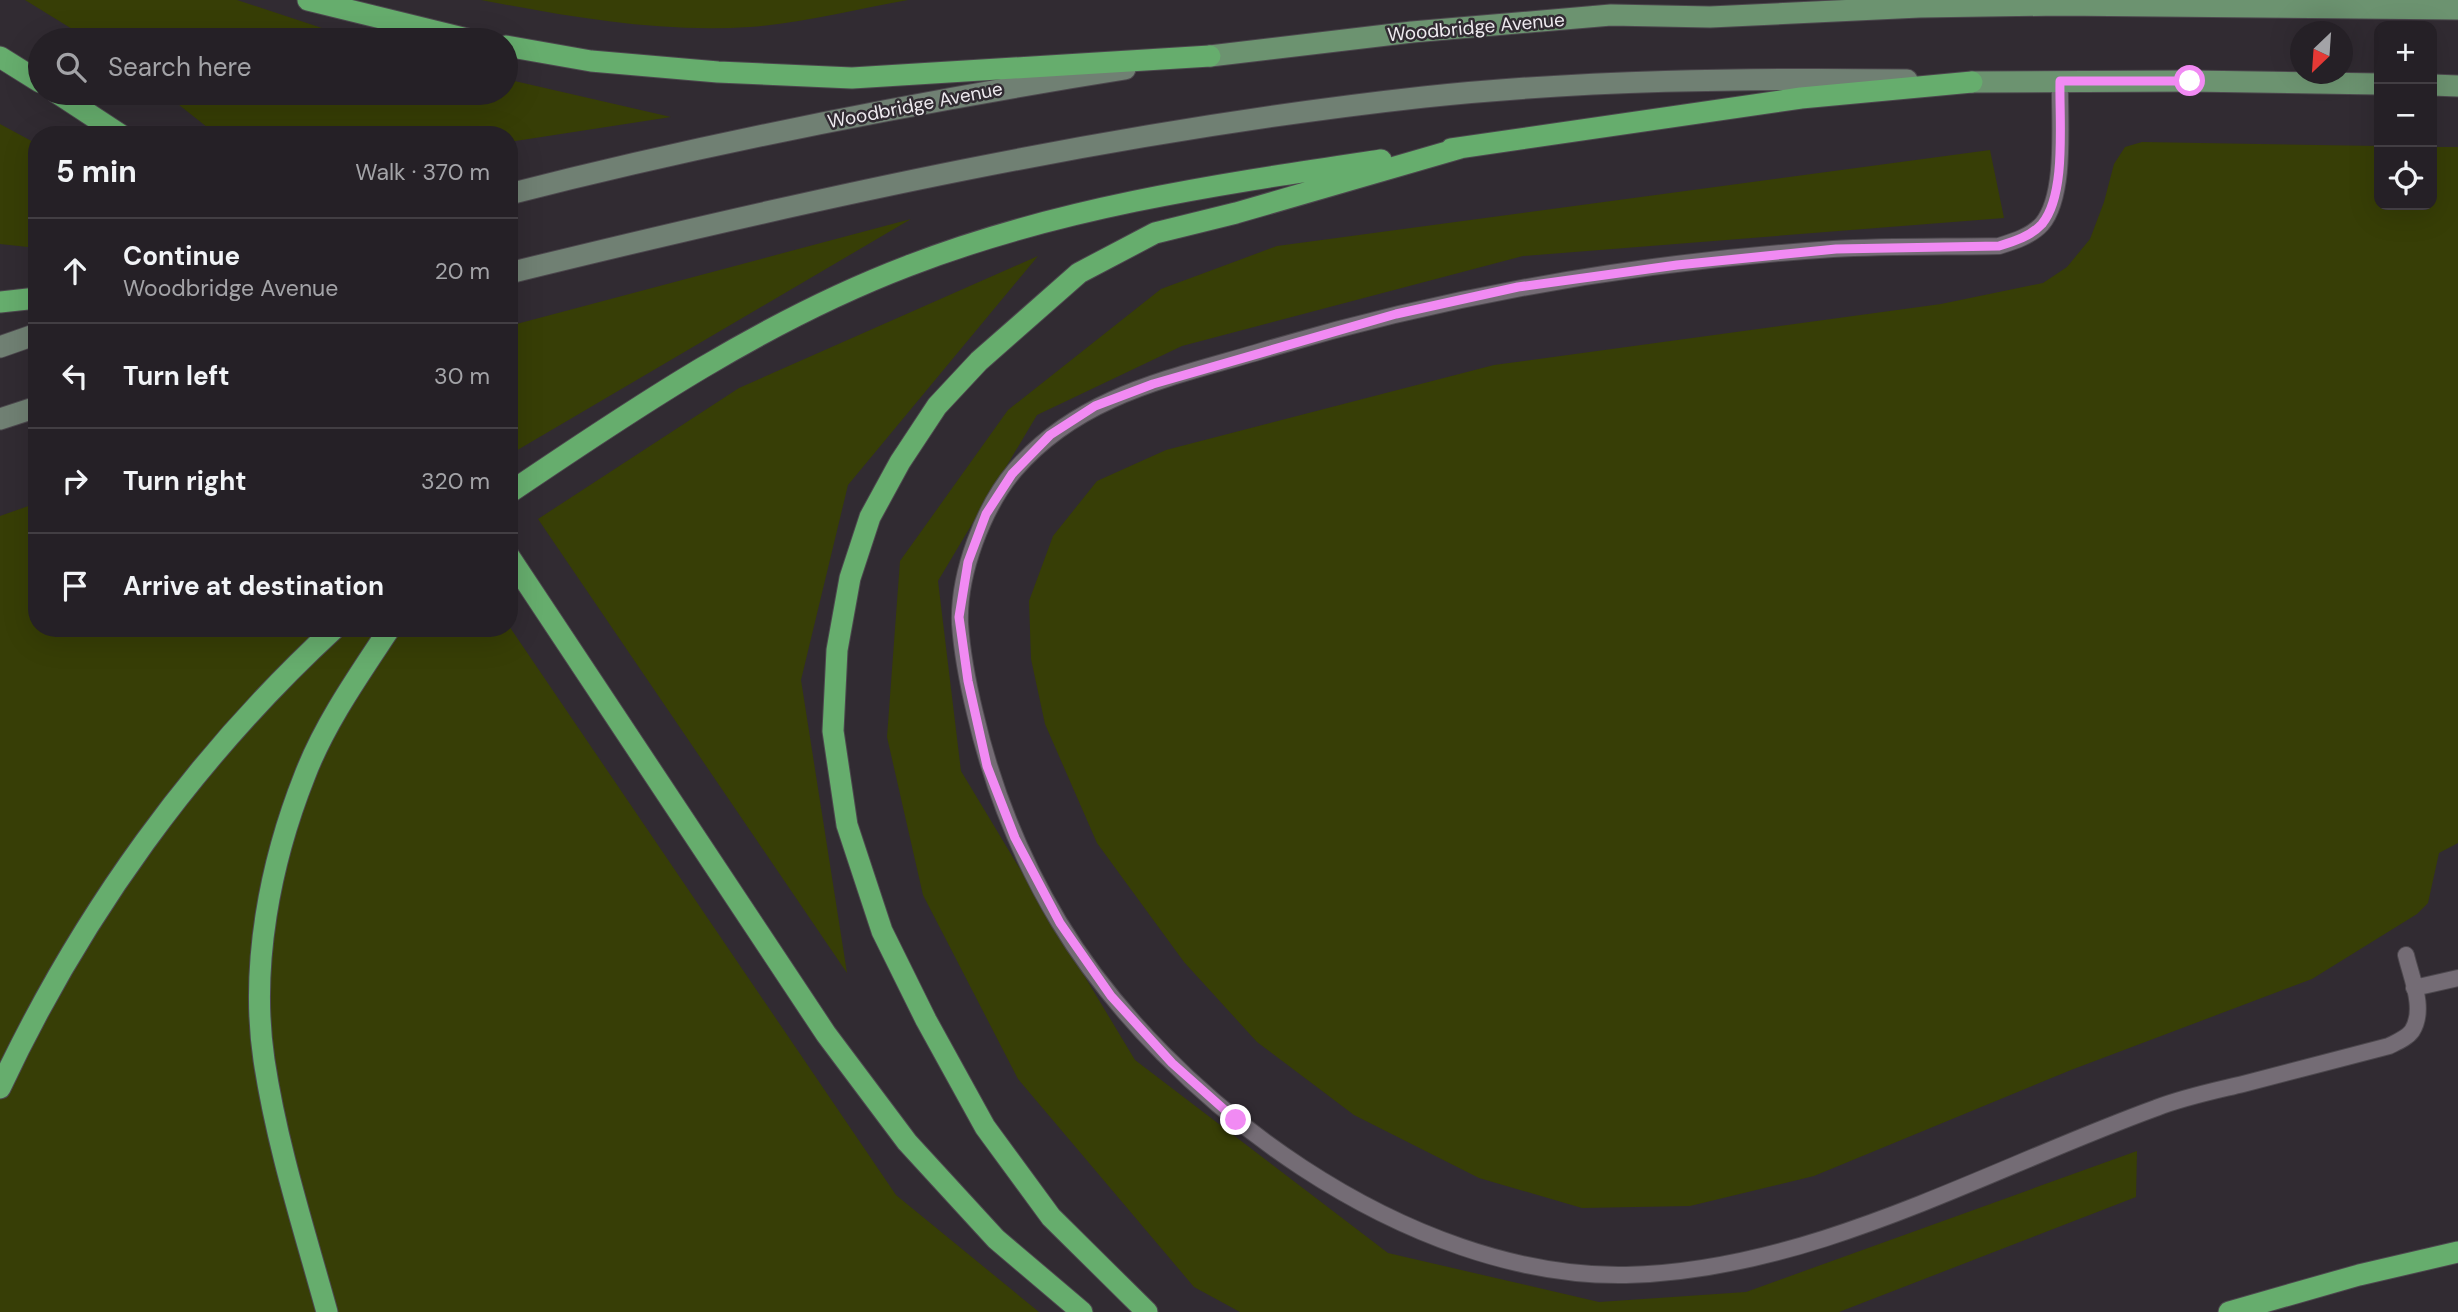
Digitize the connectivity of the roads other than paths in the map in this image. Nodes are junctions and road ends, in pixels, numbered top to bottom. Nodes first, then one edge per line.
1 (308, 0) edge
2 (2458, 9) edge
3 (422, 28) edge
4 (518, 48) edge
5 (1210, 56) junction
6 (0, 59) edge
7 (28, 75) edge
8 (2060, 81) junction
9 (1972, 82) junction
10 (2374, 84) edge
11 (2437, 85) edge
12 (2458, 86) edge
13 (75, 105) edge
14 (107, 126) edge
15 (1464, 147) junction
16 (518, 192) edge
17 (518, 271) edge
18 (28, 299) edge
19 (0, 302) edge
20 (28, 337) edge
21 (0, 347) edge
22 (28, 410) edge
23 (0, 419) edge
24 (556, 462) junction
25 (518, 487) edge
26 (518, 496) edge
27 (518, 568) edge
28 (326, 637) edge
29 (384, 637) edge
30 (2406, 955) dead end
31 (2458, 978) edge
32 (2414, 988) junction
33 (0, 1088) edge
34 (2458, 1252) edge
35 (327, 1312) edge
36 (1082, 1312) edge
37 (1147, 1312) edge
38 (2228, 1312) edge

1 - 3 highway
2 - 5 main road, Woodbridge Avenue
4 - 5 highway
5 - 16 main road, Woodbridge Avenue
6 - 7 highway
8 - 9 main road
8 - 10 main road
8 - 32 lane
9 - 15 highway
9 - 17 main road
11 - 12 main road
13 - 14 highway
15 - 24 highway
15 - 37 highway
18 - 19 highway
20 - 21 main road
22 - 23 main road
24 - 25 highway
24 - 26 highway
27 - 36 highway
28 - 33 highway
29 - 35 highway
30 - 32 lane
31 - 32 lane
34 - 38 highway

